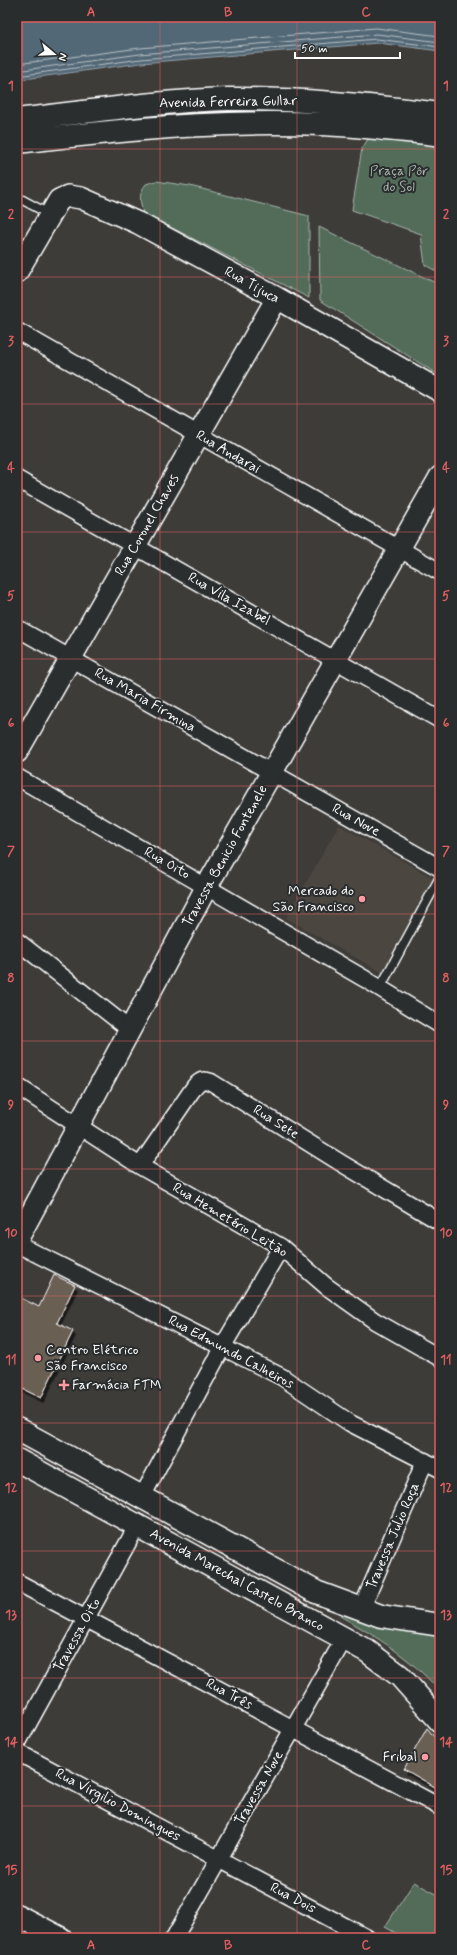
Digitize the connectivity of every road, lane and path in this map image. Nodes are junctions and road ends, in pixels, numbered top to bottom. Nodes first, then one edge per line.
1 (228, 99) junction
2 (145, 104) junction
3 (440, 114) edge
4 (17, 120) edge
5 (136, 128) junction
6 (71, 136) junction
7 (440, 136) edge
8 (17, 142) edge
9 (17, 197) edge
10 (54, 208) junction
11 (17, 272) edge
12 (277, 298) junction
13 (17, 331) edge
14 (440, 391) edge
15 (198, 435) junction
16 (440, 477) edge
17 (17, 479) edge
18 (136, 545) junction
19 (399, 549) junction
20 (440, 572) edge
21 (17, 628) edge
22 (70, 658) junction
23 (334, 660) junction
24 (440, 720) edge
25 (17, 752) edge
26 (272, 773) junction
27 (17, 777) edge
28 (440, 868) edge
29 (440, 877) edge
30 (207, 886) junction
31 (17, 941) edge
32 (380, 988) junction
33 (440, 1025) edge
34 (129, 1029) junction
35 (17, 1086) edge
36 (77, 1127) junction
37 (140, 1166) junction
38 (440, 1222) edge
39 (17, 1240) edge
40 (17, 1244) edge
41 (281, 1247) junction
42 (222, 1346) junction
43 (440, 1358) edge
44 (17, 1429) edge
45 (17, 1460) edge
46 (436, 1466) edge
47 (142, 1497) junction
48 (137, 1526) junction
49 (17, 1582) edge
50 (361, 1610) junction
51 (86, 1619) junction
52 (440, 1625) edge
53 (344, 1639) junction
54 (440, 1721) edge
55 (293, 1728) junction
56 (17, 1744) edge
57 (17, 1752) edge
58 (440, 1807) edge
59 (219, 1859) junction
60 (17, 1915) edge
61 (61, 1938) edge
62 (174, 1938) edge
63 (366, 1938) edge

1 - 2 main road, Avenida Ferreira Gullar
1 - 3 main road, Avenida Ferreira Gullar
1 - 5 main road
2 - 4 main road, Avenida Ferreira Gullar
2 - 6 main road
5 - 6 main road, Avenida Ferreira Gullar
5 - 7 main road, Avenida Ferreira Gullar
6 - 8 main road, Avenida Ferreira Gullar
9 - 10 lane
10 - 11 street
10 - 12 street, Rua Tijuca
12 - 14 street, Rua Tijuca
12 - 15 street, Rua Coronel Chaves
13 - 15 street, Rua Andarai
15 - 18 street, Rua Coronel Chaves
15 - 19 street, Rua Andarai
16 - 19 street, Travessa Benicio Fontenele
17 - 18 street, Rua Vila Izabel
18 - 22 street, Rua Coronel Chaves
18 - 23 street, Rua Vila Izabel
19 - 20 street, Rua Andarai
19 - 23 street, Travessa Benicio Fontenele
21 - 22 street, Rua Maria Firmina
22 - 25 street, Rua Coronel Chaves
22 - 26 street, Rua Maria Firmina
23 - 24 street, Rua Vila Izabel
23 - 26 street, Travessa Benicio Fontenele
26 - 28 street, Rua Nove
26 - 30 street, Travessa Benicio Fontenele
27 - 30 street, Rua Oito
29 - 32 lane
30 - 32 street, Rua Oito
30 - 34 street, Travessa Benicio Fontenele
31 - 34 street
32 - 33 street, Rua Oito
34 - 36 street, Travessa Benicio Fontenele
35 - 36 street, Rua Hemetério Leitão
36 - 37 street, Rua Hemetério Leitão
36 - 39 street, Travessa Benicio Fontenele
37 - 38 street, Rua Sete
37 - 41 street, Rua Hemetério Leitão
40 - 42 street, Rua Edmundo Calheiros
41 - 42 street
41 - 43 street, Rua Hemetério Leitão
42 - 46 street, Rua Edmundo Calheiros
42 - 47 street
44 - 47 main road, Avenida Marechal Castelo Branco
45 - 48 main road, Avenida Marechal Castelo Branco
46 - 50 street, Travessa Julio Roça
47 - 50 main road, Avenida Marechal Castelo Branco
48 - 51 street, Travessa Oito
48 - 53 main road, Avenida Marechal Castelo Branco
49 - 51 street, Rua Três
50 - 52 main road, Avenida Marechal Castelo Branco
51 - 55 street, Rua Três
51 - 56 street, Travessa Oito
53 - 54 main road, Avenida Marechal Castelo Branco
53 - 55 street, Travessa Nove
55 - 58 street, Rua Três
55 - 59 street, Travessa Nove
57 - 59 street, Rua Virgilio Domingues
59 - 62 street, Travessa Nove
59 - 63 street, Rua Dois
60 - 61 street

